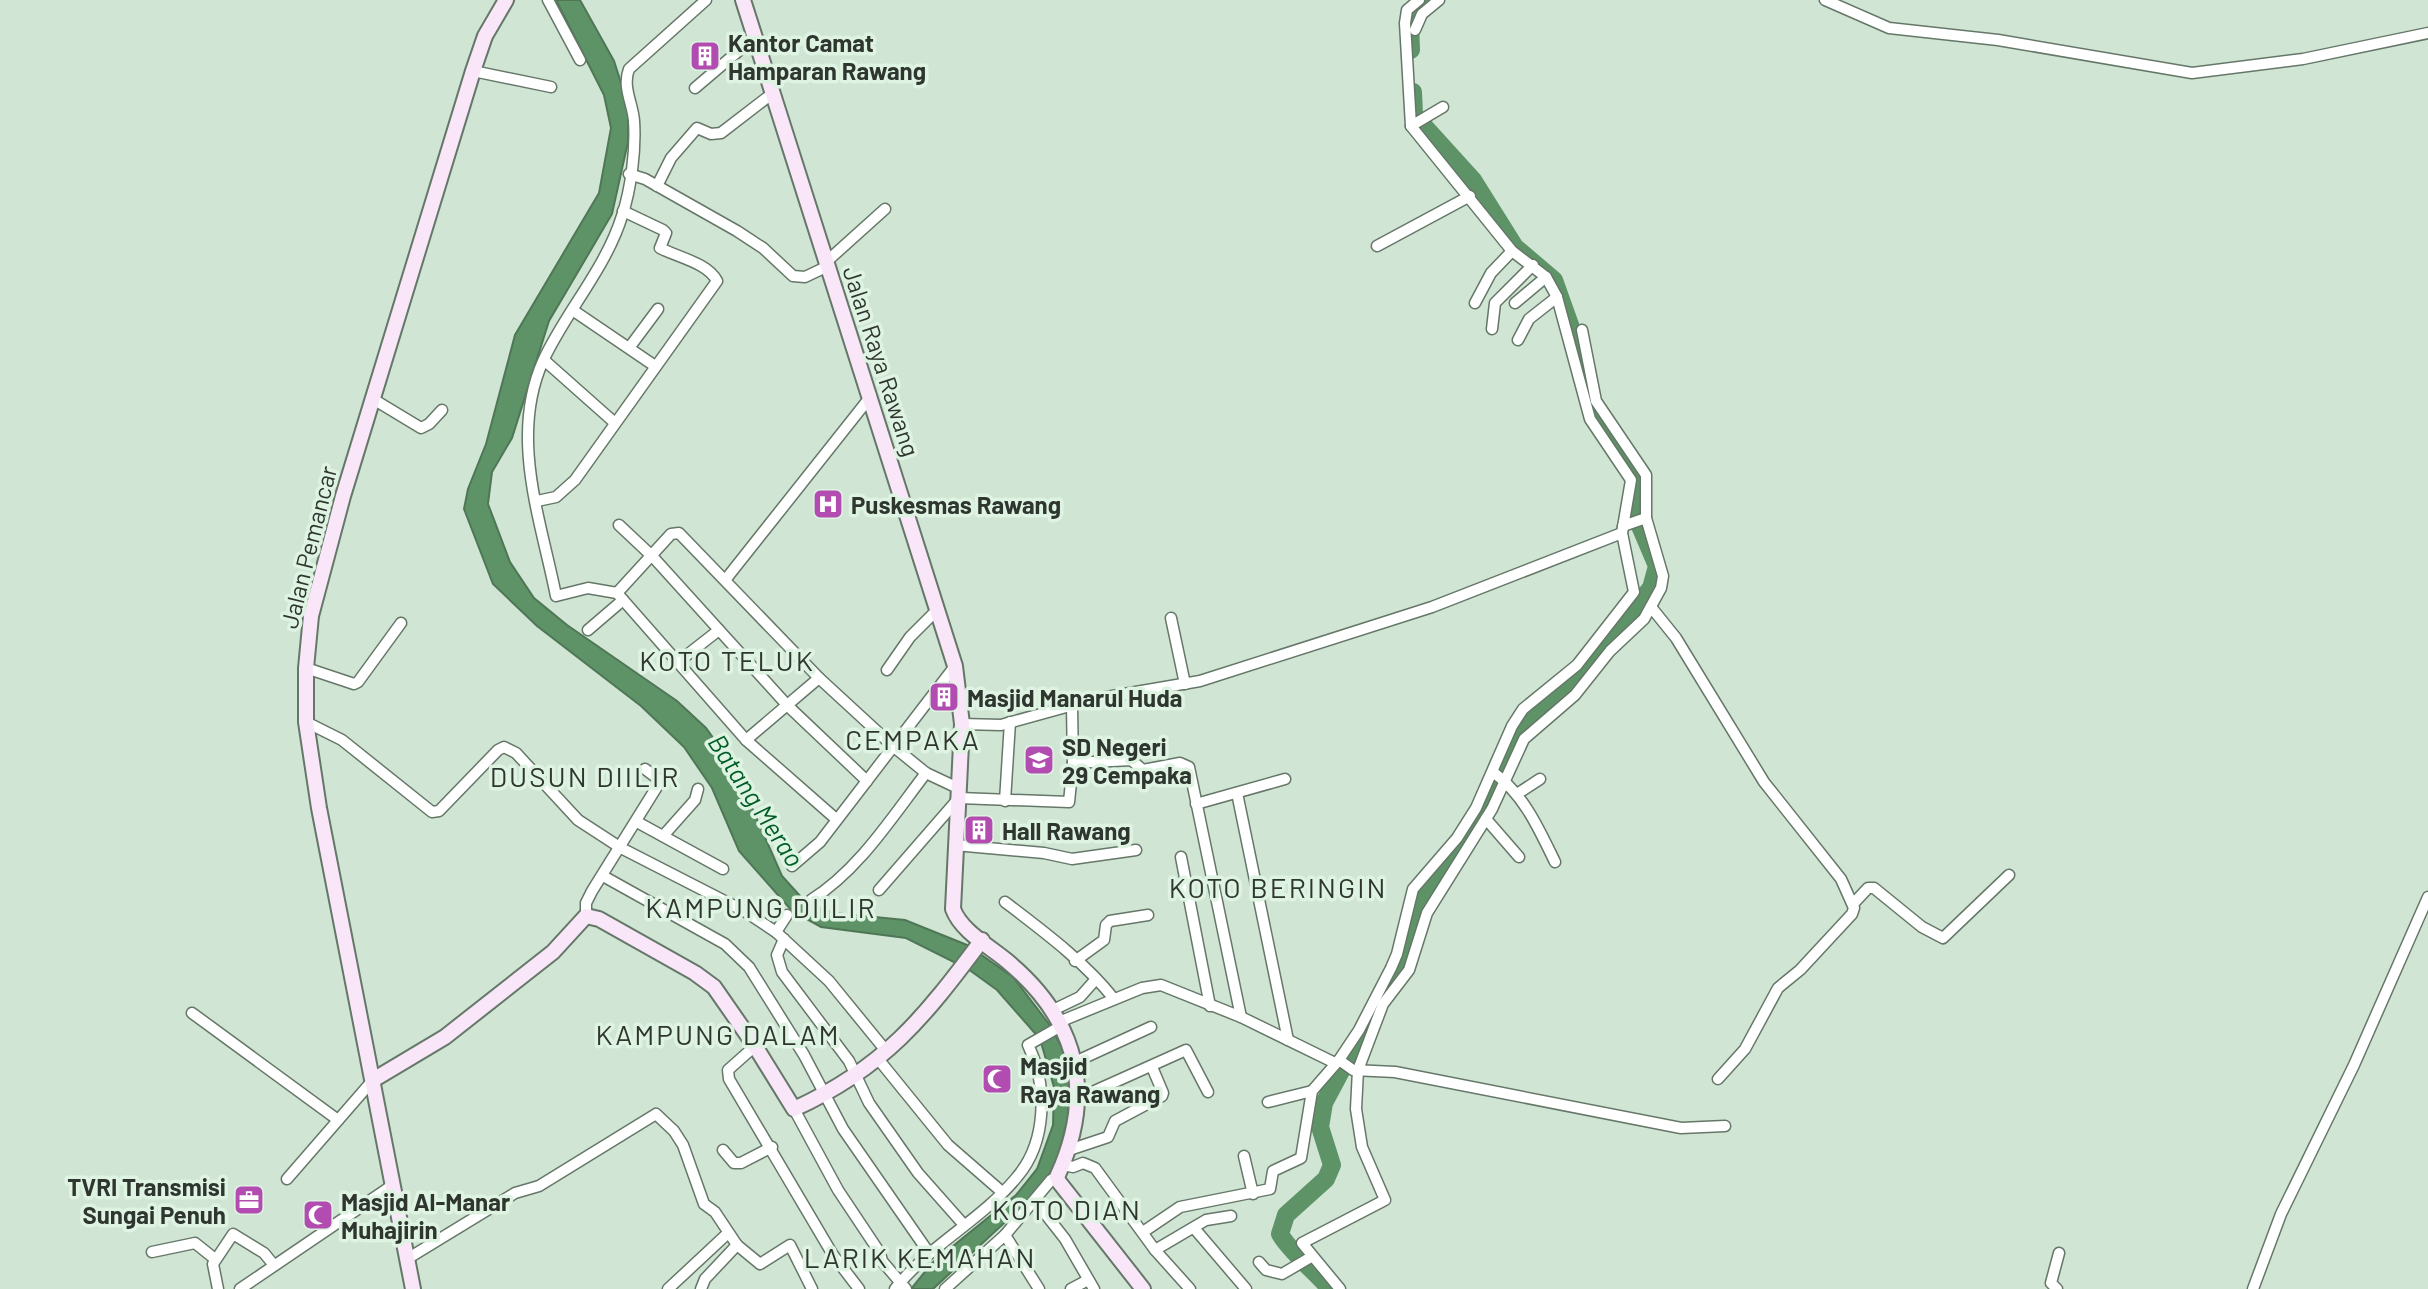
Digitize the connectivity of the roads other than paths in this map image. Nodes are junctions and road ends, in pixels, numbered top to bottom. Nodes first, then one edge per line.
1 (506, 0) edge
2 (548, 0) edge
3 (706, 0) edge
4 (743, 0) edge
5 (1419, 0) edge
6 (1439, 0) edge
7 (1825, 0) edge
8 (1415, 30) dead end
9 (2428, 33) edge
10 (755, 37) junction
11 (580, 60) dead end
12 (473, 71) junction
13 (551, 87) dead end
14 (695, 88) dead end
15 (772, 93) junction
16 (1443, 107) dead end
17 (1416, 124) junction
18 (629, 174) junction
19 (657, 186) junction
20 (1470, 196) junction
21 (885, 209) dead end
22 (623, 211) junction
23 (1377, 246) dead end
24 (1512, 251) junction
25 (826, 265) junction
26 (1533, 265) junction
27 (1546, 277) junction
28 (1556, 297) junction
29 (1475, 303) dead end
30 (1515, 303) dead end
31 (658, 309) dead end
32 (574, 311) junction
33 (1492, 328) dead end
34 (1582, 330) dead end
35 (1518, 340) dead end
36 (629, 348) junction
37 (544, 360) junction
38 (655, 366) junction
39 (871, 396) junction
40 (373, 399) junction
41 (442, 410) dead end
42 (615, 423) junction
43 (537, 501) junction
44 (1645, 518) junction
45 (619, 525) dead end
46 (1624, 528) junction
47 (653, 557) junction
48 (726, 579) junction
49 (620, 596) junction
50 (1651, 607) junction
51 (938, 608) junction
52 (1171, 618) dead end
53 (401, 623) dead end
54 (588, 630) dead end
55 (719, 630) junction
56 (678, 662) junction
57 (956, 666) junction
58 (306, 668) junction
59 (887, 670) dead end
60 (820, 678) junction
61 (1185, 684) junction
62 (786, 705) junction
63 (1072, 707) junction
64 (306, 722) junction
65 (1010, 722) junction
66 (962, 724) junction
67 (746, 740) junction
68 (894, 747) junction
69 (1073, 763) junction
70 (645, 769) dead end
71 (926, 773) junction
72 (1495, 773) junction
73 (1285, 779) dead end
74 (1540, 779) dead end
75 (867, 781) junction
76 (1506, 781) junction
77 (698, 789) dead end
78 (960, 793) junction
79 (1237, 793) junction
80 (1517, 794) junction
81 (1006, 801) junction
82 (1196, 804) junction
83 (836, 819) junction
84 (1486, 819) junction
85 (637, 822) junction
86 (663, 836) junction
87 (955, 845) junction
88 (621, 848) junction
89 (1136, 850) dead end
90 (1181, 857) dead end
91 (1519, 858) dead end
92 (1555, 862) dead end
93 (792, 866) dead end
94 (723, 869) dead end
95 (2009, 875) dead end
96 (603, 876) junction
97 (879, 890) dead end
98 (2428, 897) edge
99 (811, 900) dead end
100 (1005, 902) dead end
101 (1853, 904) junction
102 (787, 915) dead end
103 (1148, 915) dead end
104 (586, 916) junction
105 (780, 935) junction
106 (979, 943) junction
107 (1398, 955) junction
108 (1412, 959) junction
109 (1075, 961) junction
110 (1096, 979) junction
111 (1114, 999) junction
112 (1210, 1006) junction
113 (192, 1013) dead end
114 (1241, 1017) junction
115 (1057, 1022) junction
116 (1151, 1027) dead end
117 (1288, 1040) junction
118 (755, 1046) junction
119 (883, 1056) junction
120 (1075, 1062) junction
121 (1339, 1062) junction
122 (1152, 1068) junction
123 (1355, 1070) junction
124 (854, 1076) junction
125 (1718, 1079) dead end
126 (373, 1080) junction
127 (1312, 1091) junction
128 (1208, 1092) dead end
129 (825, 1095) junction
130 (1079, 1098) junction
131 (1268, 1102) dead end
132 (794, 1109) junction
133 (338, 1120) junction
134 (1725, 1126) dead end
135 (772, 1147) junction
136 (723, 1150) dead end
137 (1069, 1150) junction
138 (1244, 1156) dead end
139 (1060, 1171) junction
140 (287, 1179) dead end
141 (393, 1185) junction
142 (1002, 1192) junction
143 (1253, 1194) junction
144 (1036, 1202) junction
145 (1231, 1216) dead end
146 (964, 1225) junction
147 (1194, 1228) junction
148 (1143, 1232) junction
149 (727, 1234) junction
150 (1005, 1235) junction
151 (737, 1245) junction
152 (1155, 1250) junction
153 (152, 1252) dead end
154 (929, 1253) junction
155 (2059, 1253) dead end
156 (215, 1259) junction
157 (407, 1259) junction
158 (1307, 1260) junction
159 (1259, 1262) dead end
160 (273, 1265) junction
161 (1091, 1284) edge
162 (900, 1287) edge
163 (218, 1289) edge
164 (240, 1289) edge
165 (413, 1289) edge
166 (668, 1289) edge
167 (701, 1289) edge
168 (812, 1289) edge
169 (859, 1289) edge
170 (945, 1289) edge
171 (1039, 1289) edge
172 (1070, 1289) edge
173 (1143, 1289) edge
174 (1190, 1289) edge
175 (1246, 1289) edge
176 (1340, 1289) edge
177 (2057, 1289) edge
178 (2253, 1289) edge

1 - 12 main road, Jalan Pemancar
2 - 11 street
3 - 18 street
4 - 10 main road, Jalan Raya Rawang
5 - 17 street
6 - 8 street
7 - 9 street
10 - 14 street
10 - 15 main road, Jalan Raya Rawang
12 - 13 street
12 - 40 main road, Jalan Pemancar
15 - 19 street
15 - 25 main road, Jalan Raya Rawang
16 - 17 street
17 - 20 street
18 - 19 street
18 - 22 street
19 - 25 street
20 - 23 street
20 - 24 street
21 - 25 street
22 - 32 street
22 - 38 street
24 - 26 street
24 - 29 street
25 - 39 main road, Jalan Raya Rawang
26 - 27 street
26 - 33 street
27 - 28 street
27 - 30 street
28 - 35 street
28 - 46 street
31 - 36 street
32 - 36 street
32 - 37 street
34 - 44 street
36 - 38 street
37 - 42 street
37 - 43 street
38 - 42 street
39 - 48 street
39 - 51 main road, Jalan Raya Rawang
40 - 41 street
40 - 58 main road, Jalan Pemancar
42 - 43 street
43 - 49 street
44 - 46 street
44 - 50 street
45 - 47 street
46 - 61 street
46 - 72 street
47 - 48 street
47 - 49 street
47 - 55 street
48 - 60 street
49 - 54 street
49 - 56 street
50 - 76 street
50 - 101 street
51 - 57 main road, Jalan Raya Rawang
51 - 59 street
52 - 61 street
53 - 58 street
55 - 56 street
55 - 62 street
56 - 67 street
57 - 66 main road, Jalan Raya Rawang
57 - 68 street
58 - 64 main road, Jalan Pemancar
60 - 62 street
60 - 68 street
61 - 63 street
62 - 67 street
62 - 75 street
63 - 65 street
63 - 69 street
64 - 88 street
64 - 126 main road, Jalan Pemancar
65 - 66 street
65 - 81 street
66 - 78 main road, Jalan Raya Rawang
67 - 83 street
68 - 71 street
68 - 75 street
69 - 81 street
69 - 82 street
70 - 85 street
71 - 78 street
71 - 99 street
72 - 76 street
72 - 107 street
73 - 79 street
74 - 80 street
75 - 83 street
76 - 80 street
76 - 84 street
77 - 86 street
78 - 81 street
78 - 87 main road, Jalan Raya Rawang
78 - 97 street
79 - 82 street
79 - 117 street
80 - 92 street
82 - 114 street
83 - 93 street
84 - 91 street
84 - 108 street
85 - 86 street
85 - 88 street
86 - 94 street
87 - 89 street
87 - 106 main road, Jalan Raya Rawang
88 - 96 street
88 - 105 street
90 - 112 street
95 - 101 street
96 - 104 street
96 - 129 street
98 - 178 street
100 - 109 street
101 - 125 street
102 - 105 street
103 - 109 street
104 - 118 main road
104 - 126 main road
105 - 119 street
105 - 124 street
106 - 115 main road, Jalan Raya Rawang
106 - 119 main road
107 - 108 street
107 - 121 street
108 - 123 street
109 - 110 street
110 - 111 street
110 - 115 street
111 - 112 street
111 - 115 street
112 - 114 street
113 - 133 street
114 - 117 street
115 - 120 main road, Jalan Raya Rawang
115 - 142 street
116 - 120 street
117 - 121 street
118 - 132 main road
118 - 135 street
119 - 124 main road
119 - 142 street
120 - 130 main road, Jalan Raya Rawang
121 - 123 street
121 - 127 street
122 - 128 street
122 - 130 street
122 - 137 street
123 - 134 street
123 - 158 street
124 - 129 main road
124 - 146 street
126 - 133 street
126 - 141 main road, Jalan Pemancar
127 - 131 street
127 - 143 street
129 - 132 main road
129 - 154 street
130 - 137 main road, Jalan Raya Rawang
132 - 162 street
133 - 140 street
135 - 136 street
135 - 169 street
137 - 139 main road, Jalan Raya Rawang
138 - 143 street
139 - 144 street
139 - 148 street
139 - 173 main road
141 - 157 main road, Jalan Pemancar
141 - 160 street
142 - 146 street
143 - 148 street
144 - 150 street
144 - 161 street
145 - 147 street
146 - 154 street
147 - 152 street
147 - 175 street
148 - 152 street
149 - 151 street
149 - 157 street
149 - 166 street
150 - 170 street
150 - 171 street
151 - 167 street
151 - 168 street
152 - 174 street
153 - 156 street
154 - 162 street
155 - 177 street
156 - 160 street
156 - 163 street
157 - 165 main road, Jalan Pemancar
158 - 159 street
158 - 176 street
160 - 164 street
161 - 172 street

